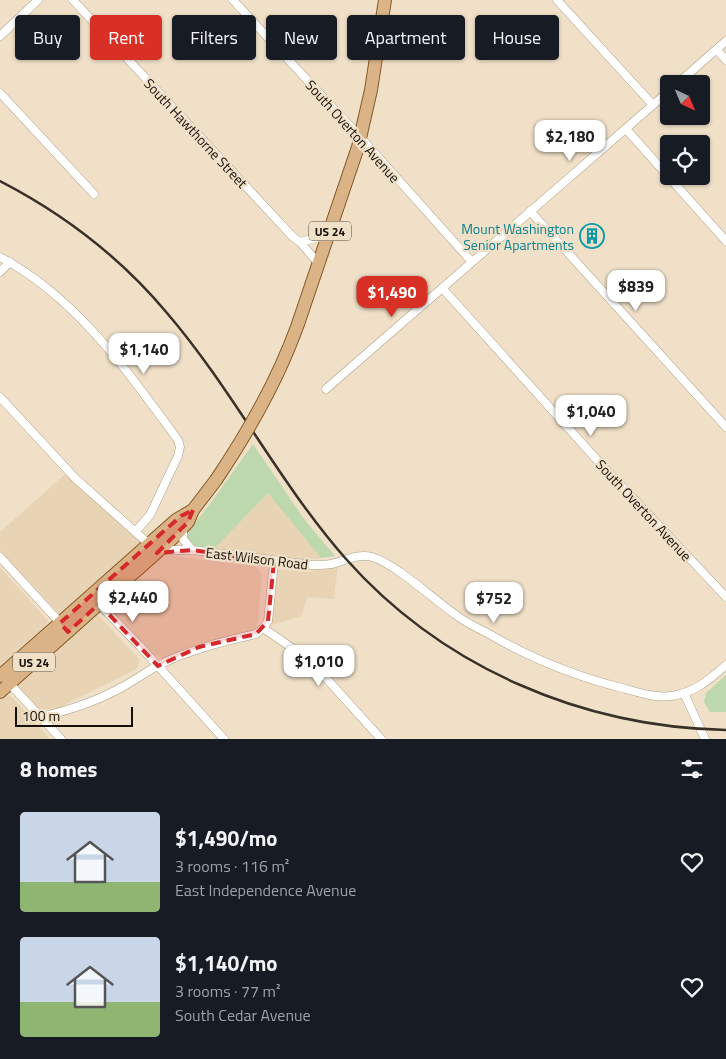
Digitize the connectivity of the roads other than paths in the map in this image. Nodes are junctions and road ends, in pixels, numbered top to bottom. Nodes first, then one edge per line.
1 (38, 0) edge
2 (73, 0) edge
3 (233, 0) edge
4 (385, 0) edge
5 (557, 0) edge
6 (0, 36) edge
7 (726, 41) edge
8 (717, 50) junction
9 (726, 60) edge
10 (688, 75) edge
11 (0, 93) edge
12 (660, 99) edge
13 (653, 105) junction
14 (626, 129) junction
15 (360, 138) junction
16 (94, 194) dead end
17 (530, 212) junction
18 (329, 235) junction
19 (726, 241) edge
20 (300, 242) junction
21 (0, 257) edge
22 (10, 262) junction
23 (472, 262) junction
24 (319, 264) junction
25 (0, 272) edge
26 (443, 289) junction
27 (326, 389) dead end
28 (0, 396) edge
29 (726, 427) edge
30 (193, 510) junction
31 (183, 528) junction
32 (136, 531) junction
33 (155, 547) junction
34 (192, 550) junction
35 (0, 557) edge
36 (274, 562) junction
37 (726, 597) edge
38 (95, 600) junction
39 (64, 628) junction
40 (263, 628) junction
41 (726, 665) edge
42 (158, 666) junction
43 (3, 682) edge
44 (684, 693) junction
45 (41, 717) junction
46 (61, 739) edge
47 (224, 739) edge
48 (381, 739) edge
49 (705, 739) edge

1 - 6 street
2 - 20 street, South Hawthorne Street
3 - 15 street, South Overton Avenue
4 - 15 main road, US 24
5 - 13 street
7 - 8 street
8 - 9 street
8 - 10 street
11 - 16 street
12 - 13 street
13 - 14 street
14 - 17 street
14 - 19 street
15 - 18 main road, US 24
15 - 23 street, South Overton Avenue
17 - 23 street
17 - 29 street
18 - 20 street
18 - 24 main road, US 24
20 - 24 street, South Hawthorne Street
21 - 22 street
22 - 25 street
22 - 32 street
23 - 26 street
24 - 30 main road, US 24, bridge
26 - 27 street
26 - 37 street, South Overton Avenue
28 - 32 street
30 - 31 main road, US 24
30 - 33 main road, US 24
31 - 33 main road, US 24
31 - 34 street, East Wilson Road
32 - 33 street
33 - 34 street, East Wilson Road
33 - 38 main road, US 24
34 - 36 street, East Wilson Road
35 - 39 street
36 - 40 street
36 - 44 street, East Wilson Road
38 - 39 main road, US 24
38 - 42 street
39 - 43 main road, US 24
40 - 42 street
40 - 48 street
41 - 44 street, East Wilson Road
42 - 45 street
42 - 47 street
43 - 45 street
44 - 49 street
45 - 46 street

